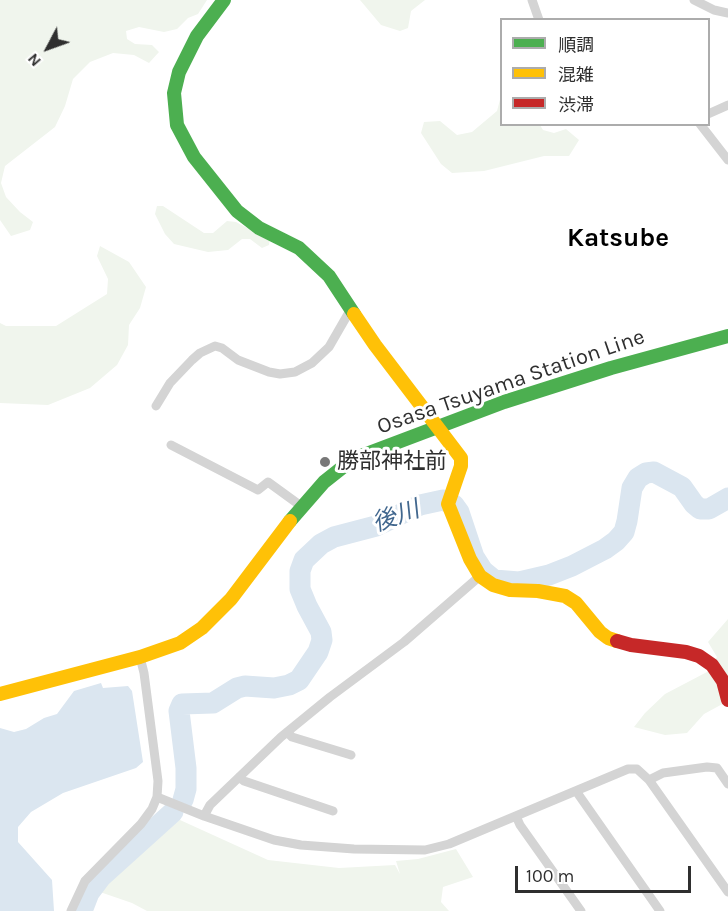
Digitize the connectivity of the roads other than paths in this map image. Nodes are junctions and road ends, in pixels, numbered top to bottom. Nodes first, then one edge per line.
1 (224, 0) edge
2 (532, 0) edge
3 (694, 0) edge
4 (728, 13) edge
5 (538, 18) edge
6 (728, 105) edge
7 (710, 113) edge
8 (702, 126) edge
9 (728, 160) edge
10 (350, 307) junction
11 (728, 336) edge
12 (156, 406) dead end
13 (437, 427) junction
14 (171, 445) dead end
15 (301, 506) junction
16 (480, 576) junction
17 (140, 657) junction
18 (0, 694) edge
19 (728, 700) edge
20 (287, 732) junction
21 (351, 755) dead end
22 (240, 777) junction
23 (649, 780) junction
24 (728, 784) edge
25 (576, 791) junction
26 (157, 797) junction
27 (333, 811) dead end
28 (204, 816) junction
29 (516, 816) junction
30 (728, 892) edge
31 (71, 911) edge
32 (581, 911) edge
33 (660, 911) edge

1 - 10 street
2 - 5 street
3 - 4 street
6 - 7 street
8 - 9 street
10 - 12 street
10 - 13 street
11 - 13 street, Osasa Tsuyama Station Line
13 - 15 street, Osasa Tsuyama Station Line
13 - 16 street
14 - 15 street
15 - 17 street, Osasa Tsuyama Station Line
16 - 19 street
16 - 20 street
17 - 18 street, Osasa Tsuyama Station Line
17 - 26 street
20 - 21 street
20 - 22 street
22 - 27 street
22 - 28 street
23 - 24 street
23 - 25 street
23 - 30 street
25 - 29 street
25 - 33 street
26 - 28 street
26 - 31 street
28 - 29 street
29 - 32 street

